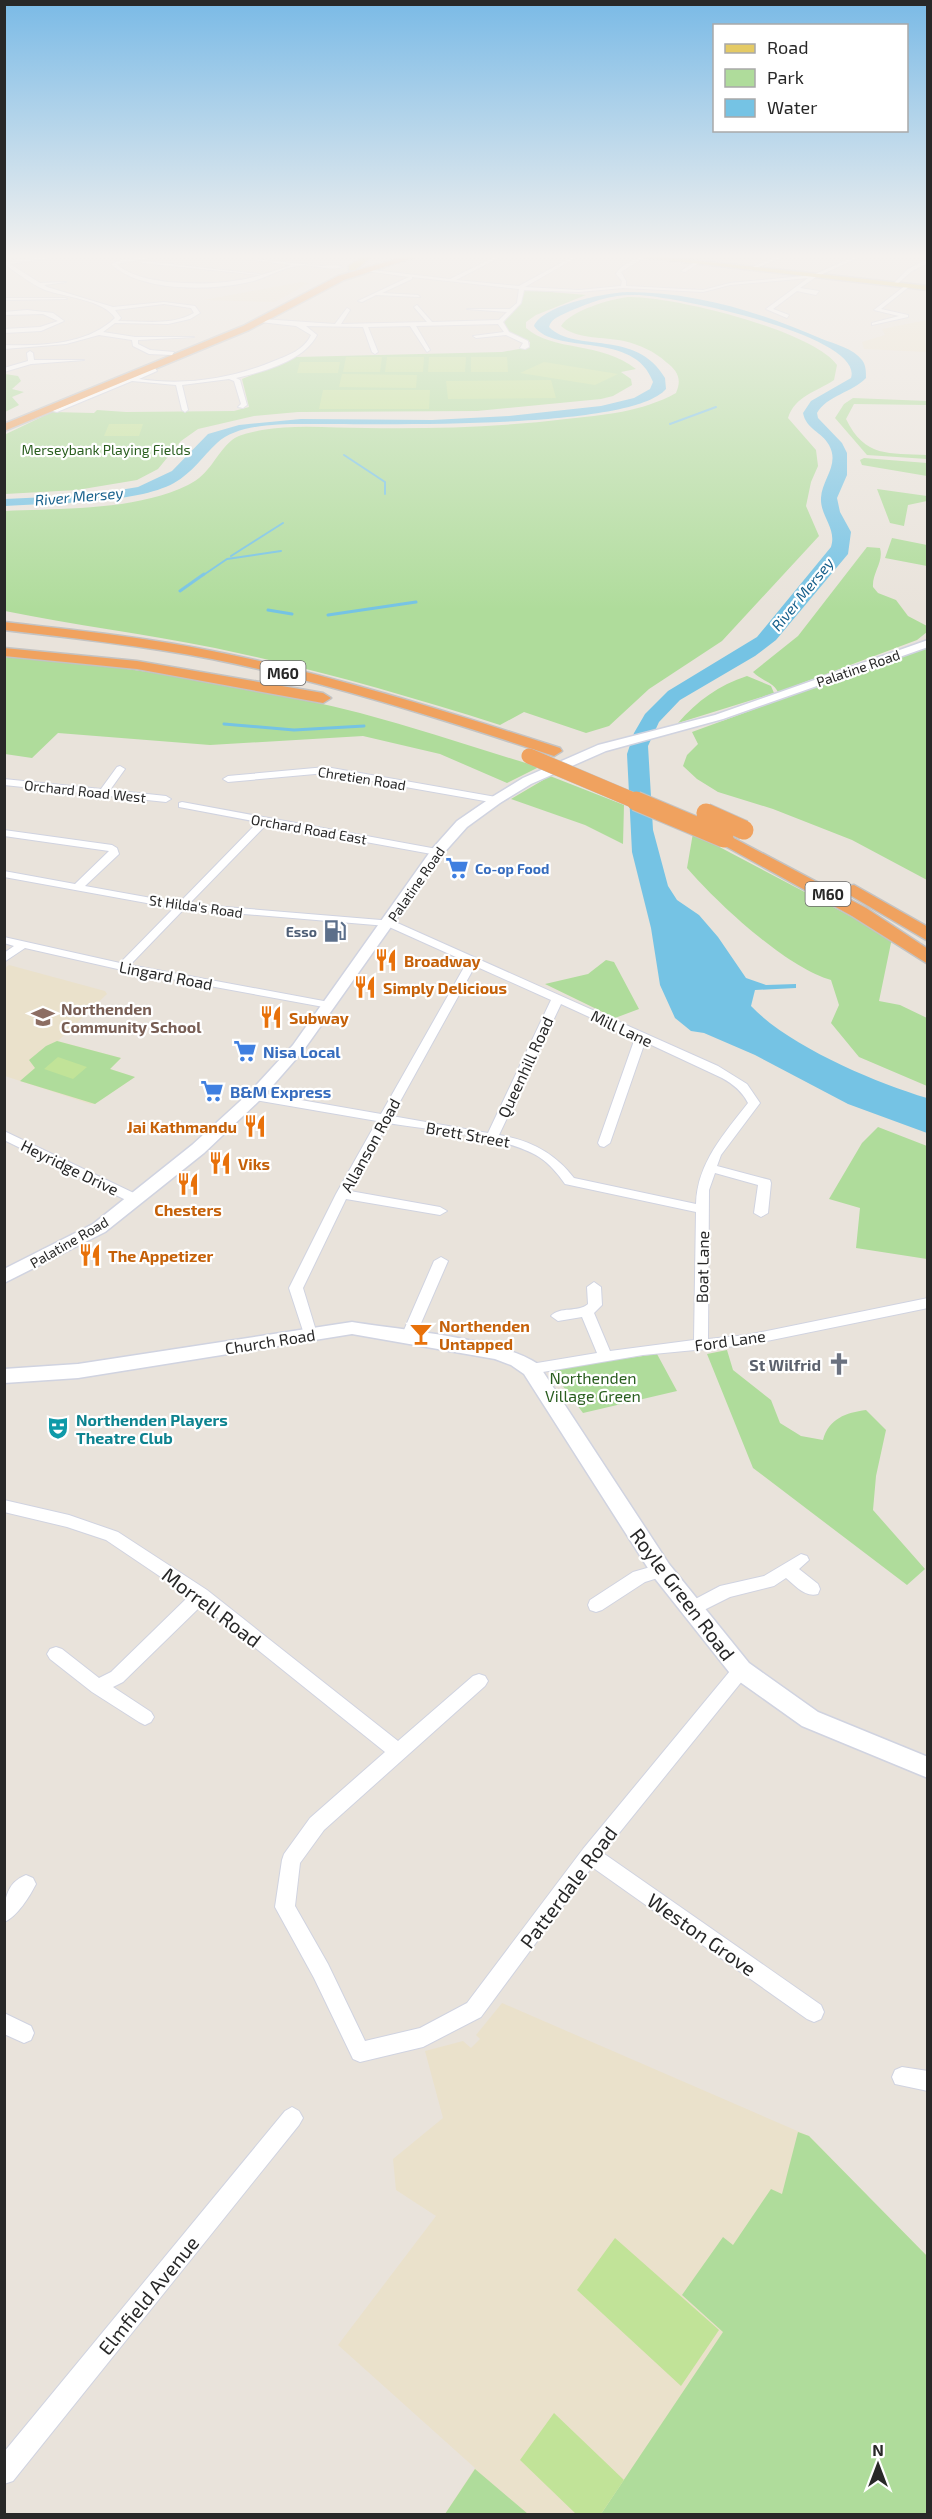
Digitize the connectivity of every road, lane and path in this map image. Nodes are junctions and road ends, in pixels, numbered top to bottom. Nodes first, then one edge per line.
1 (123, 375) edge
2 (136, 375) edge
3 (140, 375) edge
4 (244, 375) edge
5 (126, 379) junction
6 (232, 379) junction
7 (179, 385) junction
8 (241, 407) dead end
9 (69, 409) dead end
10 (185, 410) dead end
11 (7, 425) edge
12 (4, 615) edge
13 (4, 626) edge
14 (4, 639) edge
15 (927, 643) edge
16 (163, 646) junction
17 (4, 652) edge
18 (360, 705) junction
19 (120, 769) dead end
20 (228, 779) dead end
21 (4, 782) edge
22 (103, 793) junction
23 (166, 799) dead end
24 (496, 800) junction
25 (182, 805) dead end
26 (264, 821) junction
27 (4, 833) edge
28 (437, 852) junction
29 (4, 874) edge
30 (79, 886) junction
31 (180, 906) junction
32 (389, 923) junction
33 (927, 935) edge
34 (4, 940) edge
35 (23, 944) junction
36 (927, 958) edge
37 (4, 959) edge
38 (472, 962) junction
39 (122, 967) junction
40 (558, 998) junction
41 (329, 1005) junction
42 (641, 1037) junction
43 (255, 1096) junction
44 (384, 1119) junction
45 (4, 1136) edge
46 (492, 1137) junction
47 (604, 1143) dead end
48 (710, 1168) junction
49 (703, 1190) joint
50 (342, 1194) junction
51 (135, 1199) junction
52 (702, 1209) junction
53 (440, 1211) dead end
54 (761, 1213) dead end
55 (441, 1261) dead end
56 (4, 1277) edge
57 (594, 1287) dead end
58 (927, 1303) edge
59 (587, 1312) junction
60 (558, 1316) dead end
61 (310, 1334) junction
62 (408, 1337) junction
63 (701, 1344) junction
64 (605, 1356) junction
65 (531, 1369) junction
66 (4, 1376) edge
67 (4, 1506) edge
68 (661, 1570) junction
69 (812, 1589) dead end
70 (201, 1595) junction
71 (596, 1605) dead end
72 (690, 1610) junction
73 (56, 1654) dead end
74 (741, 1670) junction
75 (479, 1681) dead end
76 (98, 1687) junction
77 (145, 1717) dead end
78 (398, 1752) junction
79 (927, 1768) edge
80 (590, 1855) junction
81 (26, 1884) dead end
82 (4, 1913) edge
83 (814, 2012) dead end
84 (4, 2023) edge
85 (24, 2033) dead end
86 (902, 2077) dead end
87 (927, 2082) edge
88 (292, 2118) dead end
89 (4, 2472) edge

1 - 11 highway
2 - 5 highway
3 - 5 street
4 - 6 street
5 - 7 street
5 - 9 street
5 - 11 highway
6 - 7 street
6 - 8 street
7 - 10 street
12 - 16 highway, M60
13 - 16 highway, M60
14 - 18 highway, M60
15 - 24 main road, Palatine Road
16 - 33 highway, M60, bridge
17 - 18 highway, M60
18 - 36 highway, M60, bridge
19 - 22 street
20 - 24 street, Chretien Road
21 - 22 street, Orchard Road West
22 - 23 street, Orchard Road West
24 - 28 main road, Palatine Road
25 - 26 street, Orchard Road East
26 - 28 street, Orchard Road East
26 - 31 street
27 - 30 street
28 - 32 main road, Palatine Road
29 - 30 street, St Hilda's Road
30 - 31 street, St Hilda's Road
31 - 32 street, St Hilda's Road
31 - 39 street
32 - 38 street, Mill Lane
32 - 41 main road, Palatine Road
34 - 35 street, Lingard Road
35 - 37 street
35 - 39 street, Lingard Road
38 - 40 street, Mill Lane
38 - 44 street, Allanson Road
39 - 41 street, Lingard Road
40 - 42 street, Mill Lane
40 - 46 street, Queenhill Road
41 - 43 main road, Palatine Road
42 - 47 street
42 - 48 street, Mill Lane
43 - 44 street, Brett Street
43 - 51 main road, Palatine Road
44 - 46 street, Brett Street
44 - 50 street, Allanson Road
45 - 51 street, Heyridge Drive
46 - 52 street, Brett Street
48 - 49 street, Mill Lane
48 - 54 street
49 - 52 street, Boat Lane
50 - 53 street
50 - 61 street, Allanson Road
51 - 56 main road, Palatine Road
52 - 63 street, Boat Lane
55 - 62 street
57 - 59 street
58 - 63 street, Ford Lane
59 - 60 street
59 - 64 street
61 - 62 main road, Church Road
61 - 66 main road, Church Road
62 - 65 main road, Church Road
63 - 64 street, Ford Lane
64 - 65 street, Ford Lane
65 - 68 main road, Royle Green Road
67 - 70 street, Morrell Road
68 - 71 street
68 - 72 main road, Royle Green Road
69 - 72 street
70 - 76 street
70 - 78 street, Morrell Road
72 - 74 main road, Royle Green Road
73 - 76 street
74 - 79 main road, Royle Green Road
74 - 80 street, Patterdale Road
75 - 78 street
76 - 77 street
78 - 80 street, Patterdale Road
80 - 83 street, Weston Grove
81 - 82 street
84 - 85 street
86 - 87 street
88 - 89 street, Elmfield Avenue

